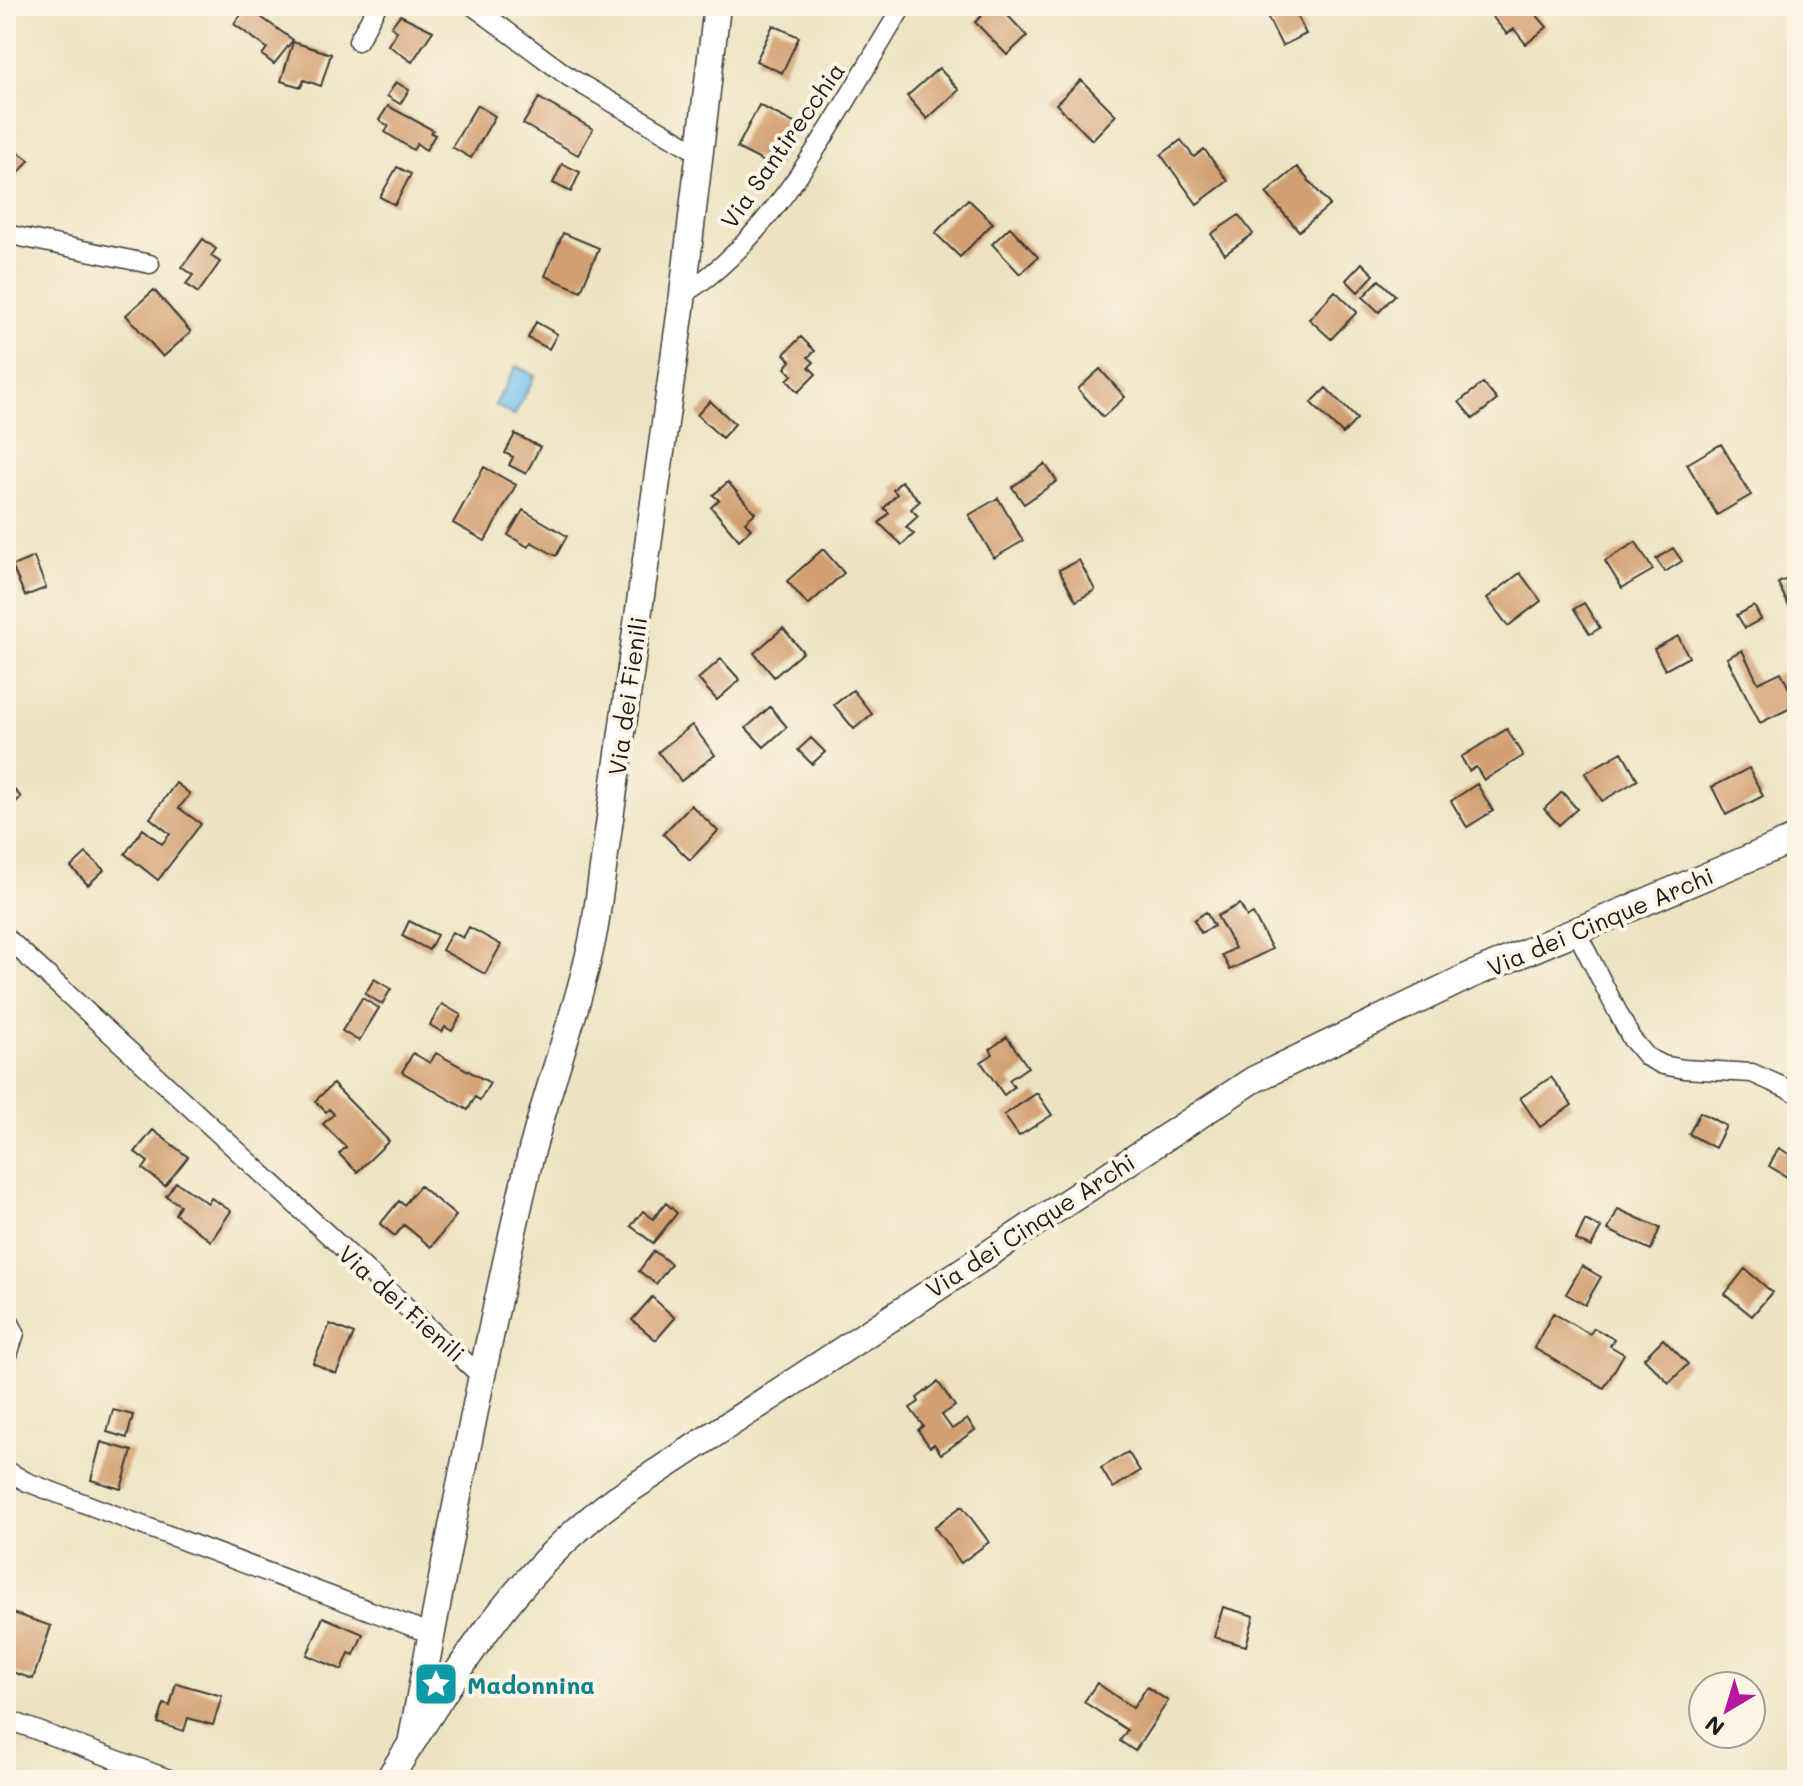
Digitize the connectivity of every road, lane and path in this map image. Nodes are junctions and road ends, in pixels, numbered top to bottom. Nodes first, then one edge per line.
1 (377, 6) edge
2 (473, 6) edge
3 (717, 6) edge
4 (903, 6) edge
5 (358, 41) dead end
6 (699, 153) junction
7 (6, 234) edge
8 (150, 264) dead end
9 (683, 294) junction
10 (1797, 838) edge
11 (1576, 931) junction
12 (6, 937) edge
13 (1797, 1093) edge
14 (6, 1315) edge
15 (6, 1361) edge
16 (481, 1376) junction
17 (6, 1470) edge
18 (432, 1634) junction
19 (6, 1719) edge
20 (411, 1744) junction
21 (172, 1780) edge
22 (388, 1780) edge

1 - 5 street
2 - 6 street
3 - 6 street, Via dei Fienili
4 - 9 street, Via Santirecchia
6 - 9 street, Via dei Fienili
7 - 8 street
9 - 16 street, Via dei Fienili
10 - 11 street, Via dei Cinque Archi
11 - 13 street
11 - 20 street, Via dei Cinque Archi
12 - 16 street, Via dei Fienili
14 - 15 street
16 - 18 street, Via dei Fienili
17 - 18 street
18 - 20 street, Via dei Fienili
19 - 21 street
20 - 22 street, Via dei Cinque Archi

